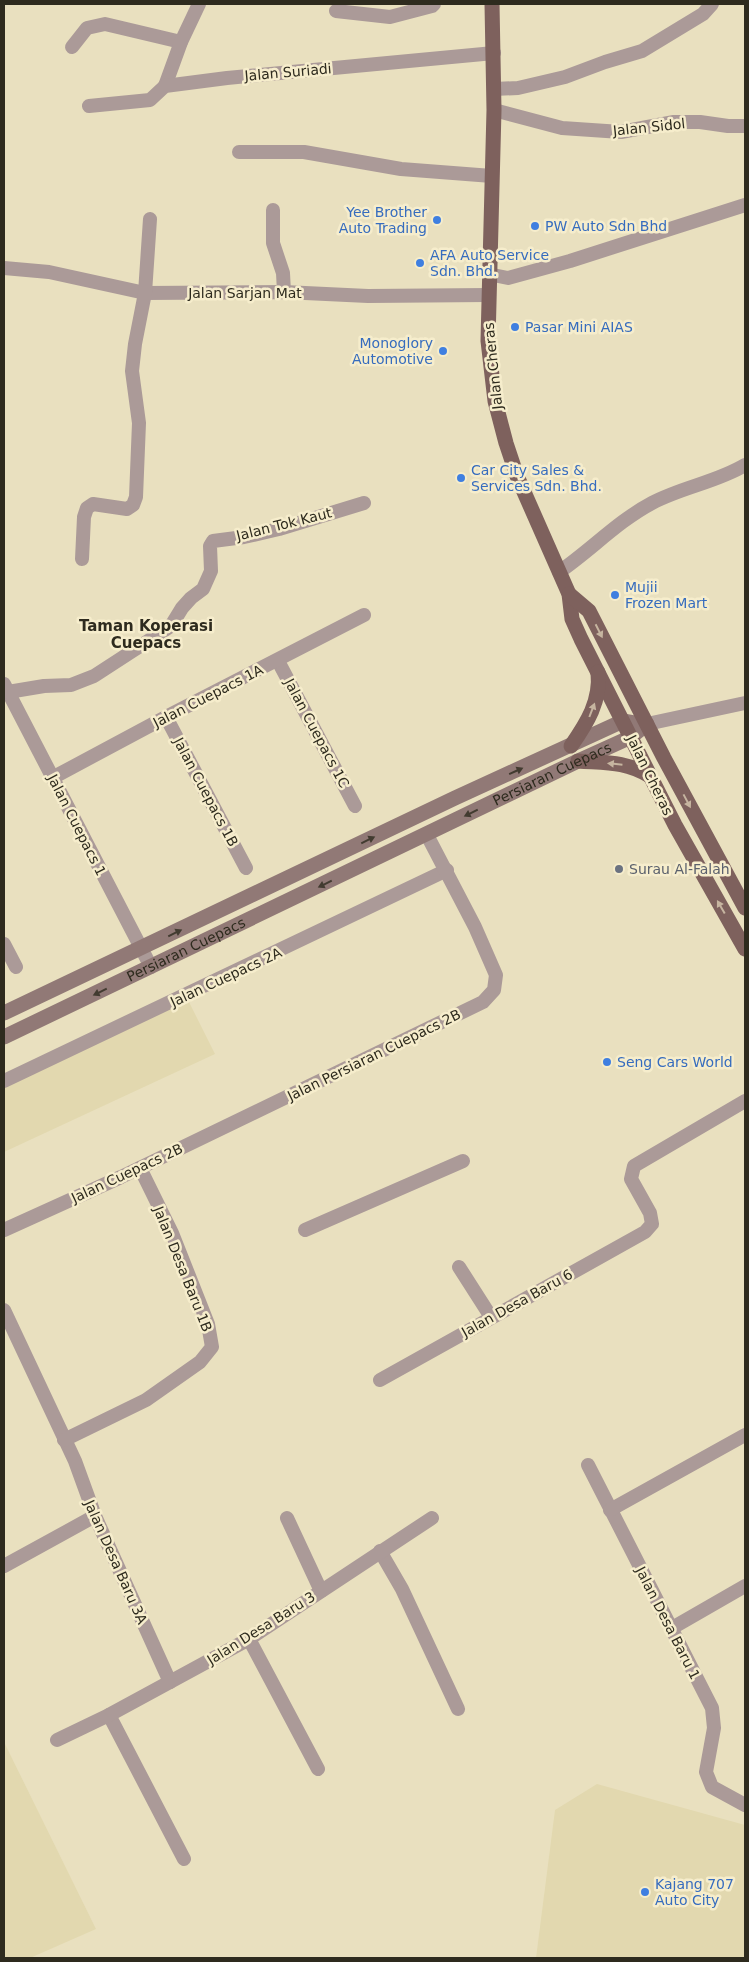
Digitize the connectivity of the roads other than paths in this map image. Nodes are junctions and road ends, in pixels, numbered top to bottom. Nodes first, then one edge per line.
1 (198, 4) edge
2 (434, 4) edge
3 (492, 4) edge
4 (712, 4) edge
5 (336, 11) dead end
6 (181, 42) junction
7 (72, 46) dead end
8 (494, 53) junction
9 (165, 86) junction
10 (494, 89) junction
11 (89, 106) dead end
12 (494, 110) junction
13 (745, 126) edge
14 (239, 152) dead end
15 (492, 176) junction
16 (745, 205) edge
17 (273, 210) dead end
18 (150, 219) dead end
19 (4, 268) edge
20 (488, 274) junction
21 (284, 292) junction
22 (145, 293) junction
23 (488, 296) junction
24 (745, 465) edge
25 (364, 503) dead end
26 (82, 559) dead end
27 (559, 572) junction
28 (569, 594) junction
29 (364, 616) dead end
30 (278, 661) junction
31 (597, 670) junction
32 (6, 687) edge
33 (745, 703) edge
34 (166, 717) junction
35 (623, 721) junction
36 (647, 724) junction
37 (631, 738) junction
38 (571, 746) junction
39 (578, 761) junction
40 (650, 776) junction
41 (52, 778) junction
42 (355, 806) dead end
43 (427, 835) junction
44 (246, 868) dead end
45 (447, 870) junction
46 (745, 908) edge
47 (4, 944) edge
48 (141, 949) junction
49 (745, 949) edge
50 (16, 967) dead end
51 (151, 967) junction
52 (4, 1013) edge
53 (4, 1038) edge
54 (4, 1081) edge
55 (745, 1101) edge
56 (250, 1115) joint
57 (463, 1161) dead end
58 (140, 1168) junction
59 (4, 1230) edge
60 (305, 1230) dead end
61 (459, 1267) dead end
62 (5, 1317) edge
63 (491, 1317) junction
64 (380, 1380) dead end
65 (745, 1435) edge
66 (64, 1440) junction
67 (588, 1465) dead end
68 (610, 1510) junction
69 (95, 1516) junction
70 (287, 1518) dead end
71 (432, 1518) dead end
72 (380, 1551) junction
73 (4, 1566) edge
74 (745, 1586) edge
75 (321, 1591) junction
76 (672, 1628) junction
77 (249, 1639) junction
78 (170, 1682) junction
79 (458, 1709) dead end
80 (109, 1715) junction
81 (57, 1740) dead end
82 (318, 1769) dead end
83 (745, 1805) edge
84 (184, 1859) dead end

1 - 6 street
2 - 5 street
3 - 8 main road, Jalan Cheras
4 - 10 street
6 - 7 street
6 - 9 street
8 - 9 street, Jalan Suriadi
8 - 10 main road, Jalan Cheras
9 - 11 street, Jalan Suriadi
10 - 12 main road, Jalan Cheras
12 - 13 street, Jalan Sidol
12 - 15 main road, Jalan Cheras
14 - 15 street
15 - 20 main road, Jalan Cheras
16 - 20 street
17 - 21 street
18 - 22 street
19 - 22 street, Jalan Sarjan Mat
20 - 23 main road, Jalan Cheras
21 - 22 street, Jalan Sarjan Mat
21 - 23 street, Jalan Sarjan Mat
22 - 26 street
23 - 27 main road, Jalan Cheras
24 - 27 street
25 - 32 street, Jalan Tok Kaut
27 - 28 main road, Jalan Cheras
28 - 31 main road, Jalan Cheras
28 -> 36 main road, Jalan Cheras
29 - 30 street, Jalan Cuepacs 1A
30 - 34 street, Jalan Cuepacs 1A
30 - 42 street, Jalan Cuepacs 1C
31 - 35 main road, Jalan Cheras
38 -> 31 main road
32 - 41 street, Jalan Cuepacs 1
33 - 36 street
34 - 41 street, Jalan Cuepacs 1A
34 - 44 street, Jalan Cuepacs 1B
35 - 36 street
35 - 37 main road, Jalan Cheras
35 - 38 street, Persiaran Cuepacs
36 - 37 street, Persiaran Cuepacs
36 -> 46 main road, Jalan Cheras
37 - 39 street, Persiaran Cuepacs
37 - 40 main road, Jalan Cheras
48 -> 38 street, Persiaran Cuepacs
40 -> 39 main road
39 -> 43 street, Persiaran Cuepacs
49 -> 40 main road, Jalan Cheras
41 - 48 street, Jalan Cuepacs 1
43 - 45 street
43 -> 51 street, Persiaran Cuepacs
45 - 54 street, Jalan Cuepacs 2A
45 - 56 street, Jalan Persiaran Cuepacs 2B
47 - 50 street
48 - 51 street, Jalan Cuepacs 1
48 - 52 street, Persiaran Cuepacs
51 -> 53 street, Persiaran Cuepacs
55 - 63 street, Jalan Desa Baru 6
56 - 58 street, Jalan Cuepacs 2B
57 - 60 street
58 - 59 street, Jalan Cuepacs 2B
58 - 66 street, Jalan Desa Baru 1B
61 - 63 street
62 - 66 street, Jalan Desa Baru 3A
63 - 64 street, Jalan Desa Baru 6
65 - 68 street
66 - 69 street, Jalan Desa Baru 3A
67 - 68 street, Jalan Desa Baru 1
68 - 76 street, Jalan Desa Baru 1
69 - 73 street
69 - 78 street, Jalan Desa Baru 3A
70 - 75 street
71 - 72 street, Jalan Desa Baru 3
72 - 75 street, Jalan Desa Baru 3
72 - 79 street
74 - 76 street
75 - 77 street, Jalan Desa Baru 3
76 - 83 street, Jalan Desa Baru 1
77 - 78 street, Jalan Desa Baru 3
77 - 82 street
78 - 80 street, Jalan Desa Baru 3
80 - 81 street, Jalan Desa Baru 3
80 - 84 street

